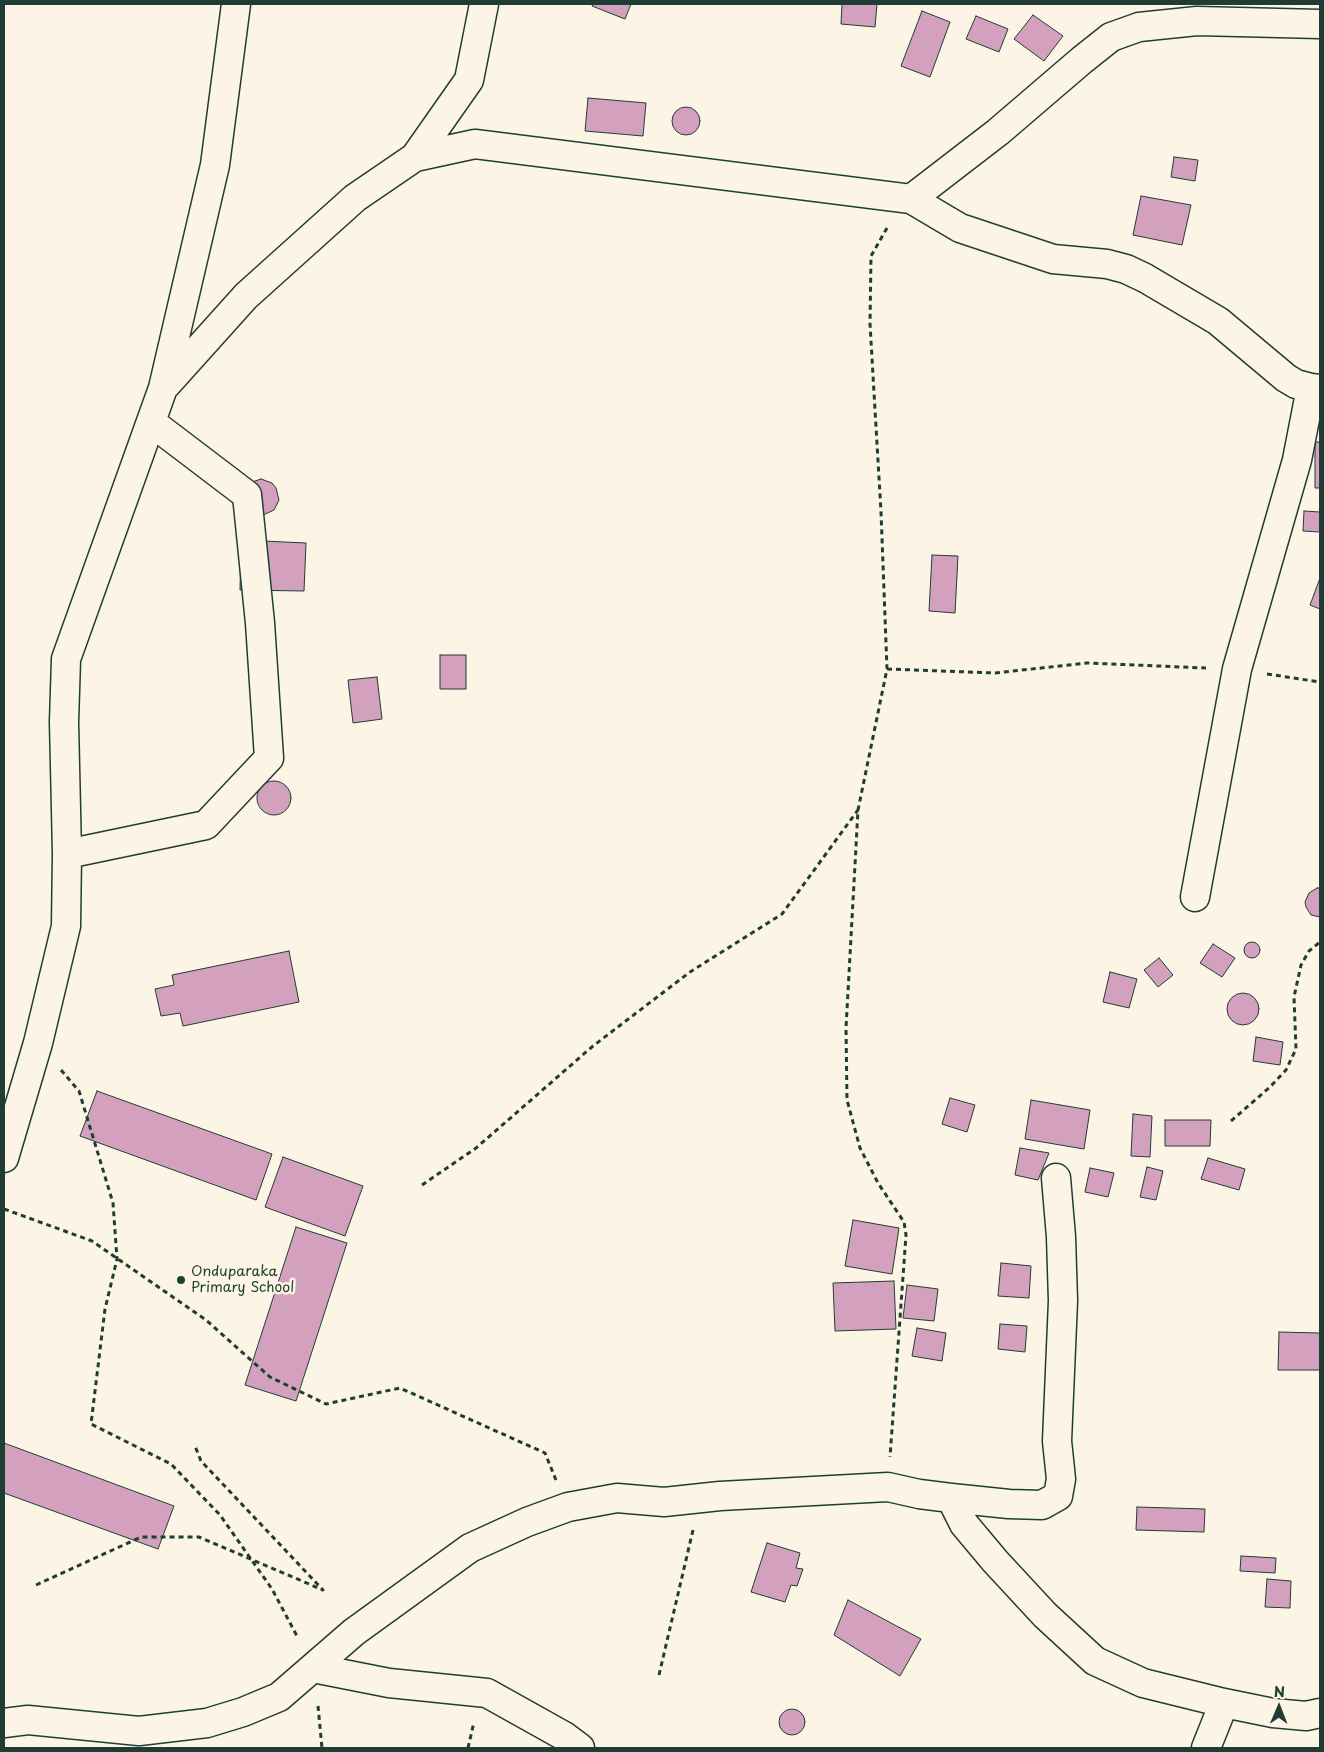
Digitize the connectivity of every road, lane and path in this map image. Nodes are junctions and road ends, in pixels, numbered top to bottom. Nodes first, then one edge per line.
1 (236, 4) edge
2 (484, 4) edge
3 (1320, 24) edge
4 (415, 157) junction
5 (911, 199) junction
6 (163, 388) junction
7 (1316, 389) edge
8 (151, 422) junction
9 (887, 669) junction
10 (1238, 669) junction
11 (1320, 682) edge
12 (858, 810) junction
13 (68, 854) junction
14 (1195, 898) dead end
15 (1320, 942) edge
16 (38, 1043) junction
17 (1231, 1121) dead end
18 (4, 1157) edge
19 (1056, 1178) dead end
20 (422, 1185) dead end
21 (4, 1209) edge
22 (117, 1259) junction
23 (195, 1446) dead end
24 (888, 1487) junction
25 (952, 1498) junction
26 (568, 1507) junction
27 (694, 1529) dead end
28 (36, 1585) dead end
29 (313, 1668) junction
30 (659, 1675) dead end
31 (1224, 1703) junction
32 (1320, 1713) edge
33 (4, 1723) edge
34 (322, 1748) edge
35 (580, 1748) edge
36 (1206, 1748) edge

1 - 6 street
2 - 4 street
3 - 5 street
4 - 5 street
4 - 6 street
5 - 7 street
5 - 9 path
6 - 8 street
7 - 10 street
8 - 13 street
8 - 13 street
9 - 10 path
9 - 12 path
10 - 11 path
10 - 14 street
12 - 20 path
12 - 24 path
13 - 16 street
15 - 17 path
16 - 18 street
16 - 22 path
19 - 25 street
21 - 22 path
22 - 26 path
22 - 29 path
23 - 28 path
24 - 25 street
24 - 26 street
25 - 31 street
26 - 29 street
27 - 30 path
29 - 33 street
29 - 34 path
29 - 35 street
31 - 32 street
31 - 36 street

